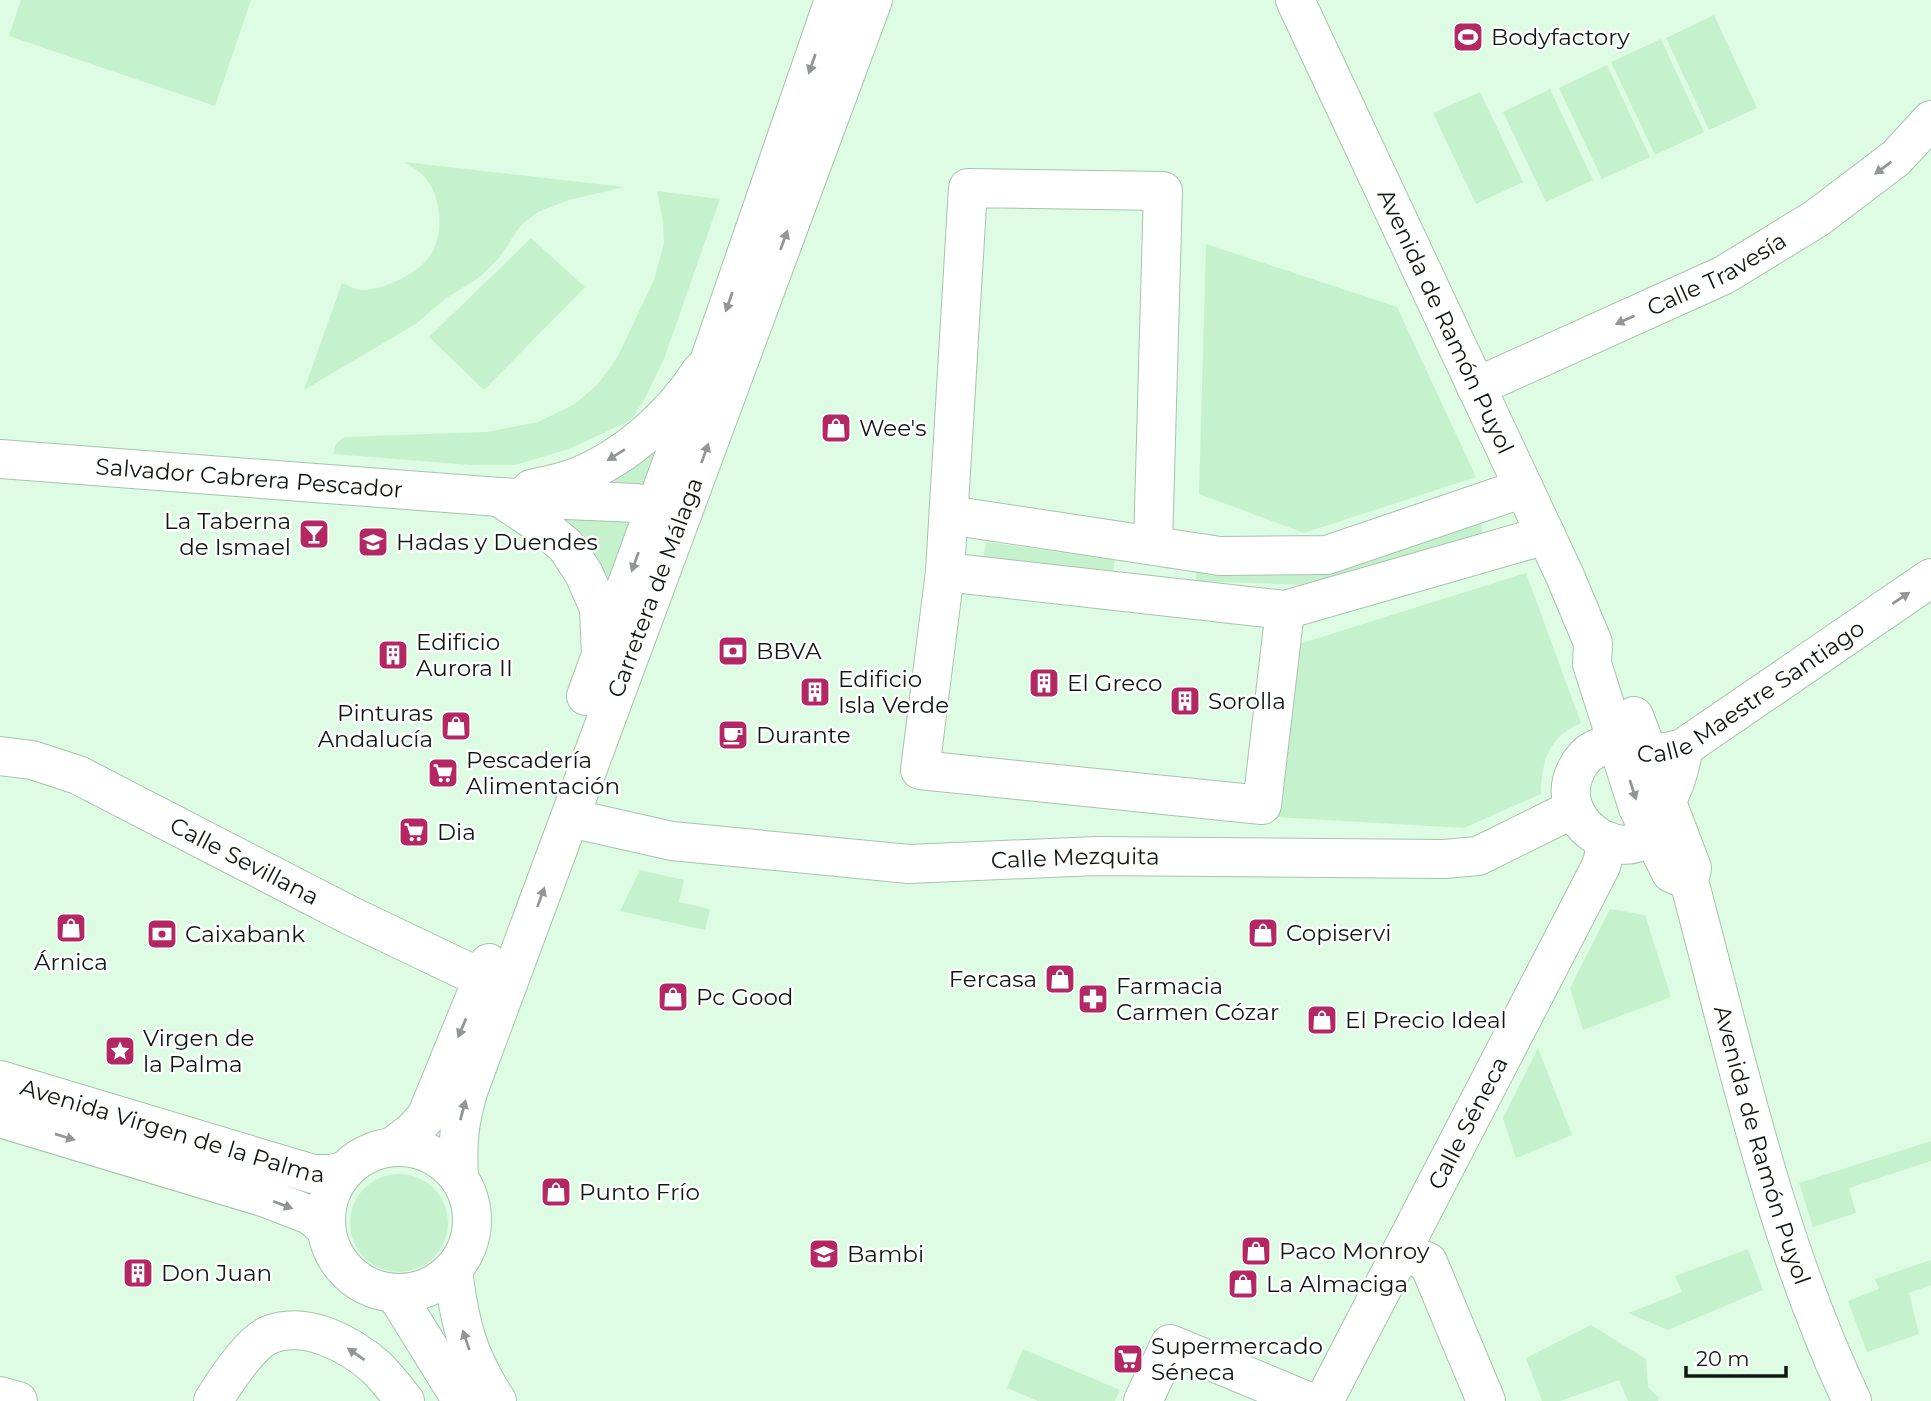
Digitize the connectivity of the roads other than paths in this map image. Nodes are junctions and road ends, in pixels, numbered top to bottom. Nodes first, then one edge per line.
1 (834, 0) edge
2 (873, 0) edge
3 (1295, 0) edge
4 (1931, 120) edge
5 (712, 353) junction
6 (1476, 387) junction
7 (0, 459) edge
8 (1524, 488) junction
9 (499, 497) junction
10 (653, 509) junction
11 (949, 514) junction
12 (1546, 535) junction
13 (1153, 545) junction
14 (667, 556) junction
15 (946, 572) junction
16 (1931, 578) edge
17 (1285, 610) junction
18 (601, 657) junction
19 (1598, 673) joint
20 (1635, 750) junction
21 (0, 756) edge
22 (1573, 809) junction
23 (1659, 817) junction
24 (570, 818) junction
25 (1608, 841) junction
26 (483, 979) junction
27 (0, 1080) edge
28 (0, 1118) edge
29 (392, 1147) junction
30 (345, 1171) junction
31 (460, 1178) junction
32 (326, 1228) junction
33 (1402, 1252) junction
34 (453, 1271) junction
35 (395, 1293) junction
36 (0, 1396) edge
37 (209, 1400) edge
38 (18, 1401) edge
39 (405, 1401) edge
40 (462, 1401) edge
41 (496, 1401) edge
42 (1143, 1401) edge
43 (1307, 1401) edge
44 (1324, 1401) edge
45 (1486, 1401) edge
46 (1852, 1401) edge

1 -> 5 street, Carretera de Málaga
14 -> 2 street, Carretera de Málaga
3 - 6 street, Avenida de Ramón Puyol
4 -> 6 street, Calle Travesía
5 -> 9 street, Salvador Cabrera Pescador
5 - 10 street, Carretera de Málaga
6 - 8 street, Avenida de Ramón Puyol
7 - 9 street, Salvador Cabrera Pescador
8 - 12 street, Avenida de Ramón Puyol
8 - 13 street
9 - 10 street, Salvador Cabrera Pescador
9 - 18 street, Salvador Cabrera Pescador
10 - 14 street
10 -> 18 street, Carretera de Málaga
11 - 13 street
11 - 13 street
11 - 15 street
12 - 17 street
12 - 19 street, Avenida de Ramón Puyol
14 - 24 street, Carretera de Málaga
15 - 17 street
15 - 17 street
20 -> 16 street, Calle Maestre Santiago
18 - 26 street, Carretera de Málaga
19 - 20 street, Calle Maestre Santiago
20 - 22 street
20 - 23 street, Avenida de Ramón Puyol
21 - 26 street, Calle Sevillana
22 - 24 street, Calle Mezquita
22 - 25 street
23 - 25 street
23 - 46 street, Avenida de Ramón Puyol
31 -> 24 street, Carretera de Málaga
25 - 33 street, Calle Séneca
26 -> 29 street, Carretera de Málaga
27 - 30 street, Avenida Virgen de la Palma
28 -> 32 street, Avenida Virgen de la Palma
29 - 30 street
29 - 31 street
30 - 32 street
31 - 34 street
32 - 35 street
33 - 44 street, Calle Séneca
33 - 45 street
34 - 35 street
41 -> 34 street
35 - 40 street
36 - 38 street
39 -> 37 street
42 - 43 street

